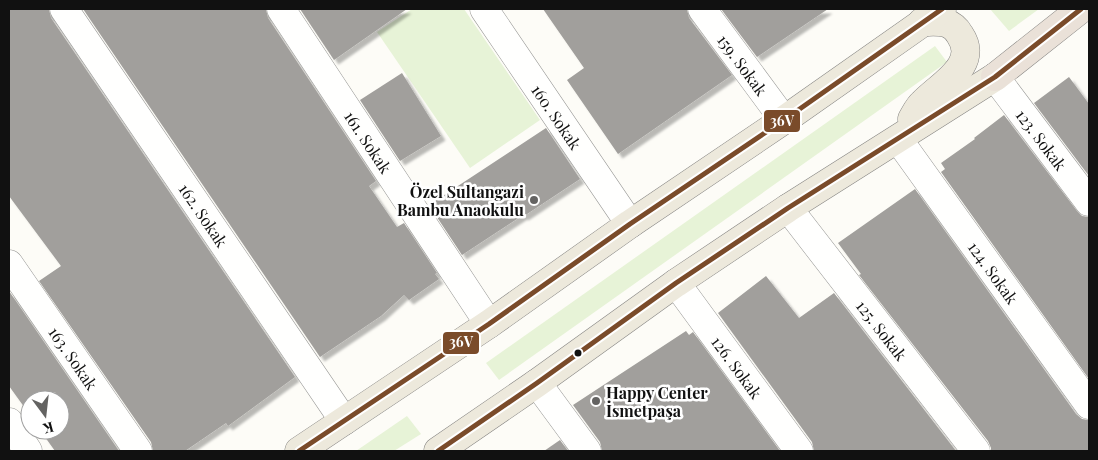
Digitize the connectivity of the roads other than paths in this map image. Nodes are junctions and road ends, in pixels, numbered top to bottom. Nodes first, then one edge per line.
1 (64, 9) edge
2 (281, 9) edge
3 (484, 9) edge
4 (702, 9) edge
5 (1081, 9) edge
6 (926, 13) edge
7 (995, 77) junction
8 (784, 120) junction
9 (898, 139) junction
10 (1089, 202) edge
11 (788, 208) junction
12 (630, 224) junction
13 (9, 264) edge
14 (676, 283) junction
15 (489, 324) junction
16 (537, 382) junction
17 (1089, 405) edge
18 (344, 421) junction
19 (138, 451) edge
20 (299, 451) edge
21 (438, 451) edge
22 (587, 451) edge
23 (799, 451) edge
24 (976, 451) edge

1 - 18 street, 162. Sokak
2 - 15 street, 161. Sokak
3 - 12 street, 160. Sokak
4 - 8 street, 159. Sokak
5 - 7 highway
6 - 8 main road
6 - 9 main road
7 - 9 main road
7 - 10 street, 123. Sokak
8 - 12 main road
9 - 11 main road
9 - 17 street, 124. Sokak
11 - 14 main road
11 - 24 street, 125. Sokak
12 - 15 main road
13 - 19 street, 163. Sokak
14 - 16 main road
14 - 23 street, 126. Sokak
15 - 18 main road
16 - 21 main road
16 - 22 street
18 - 20 main road

